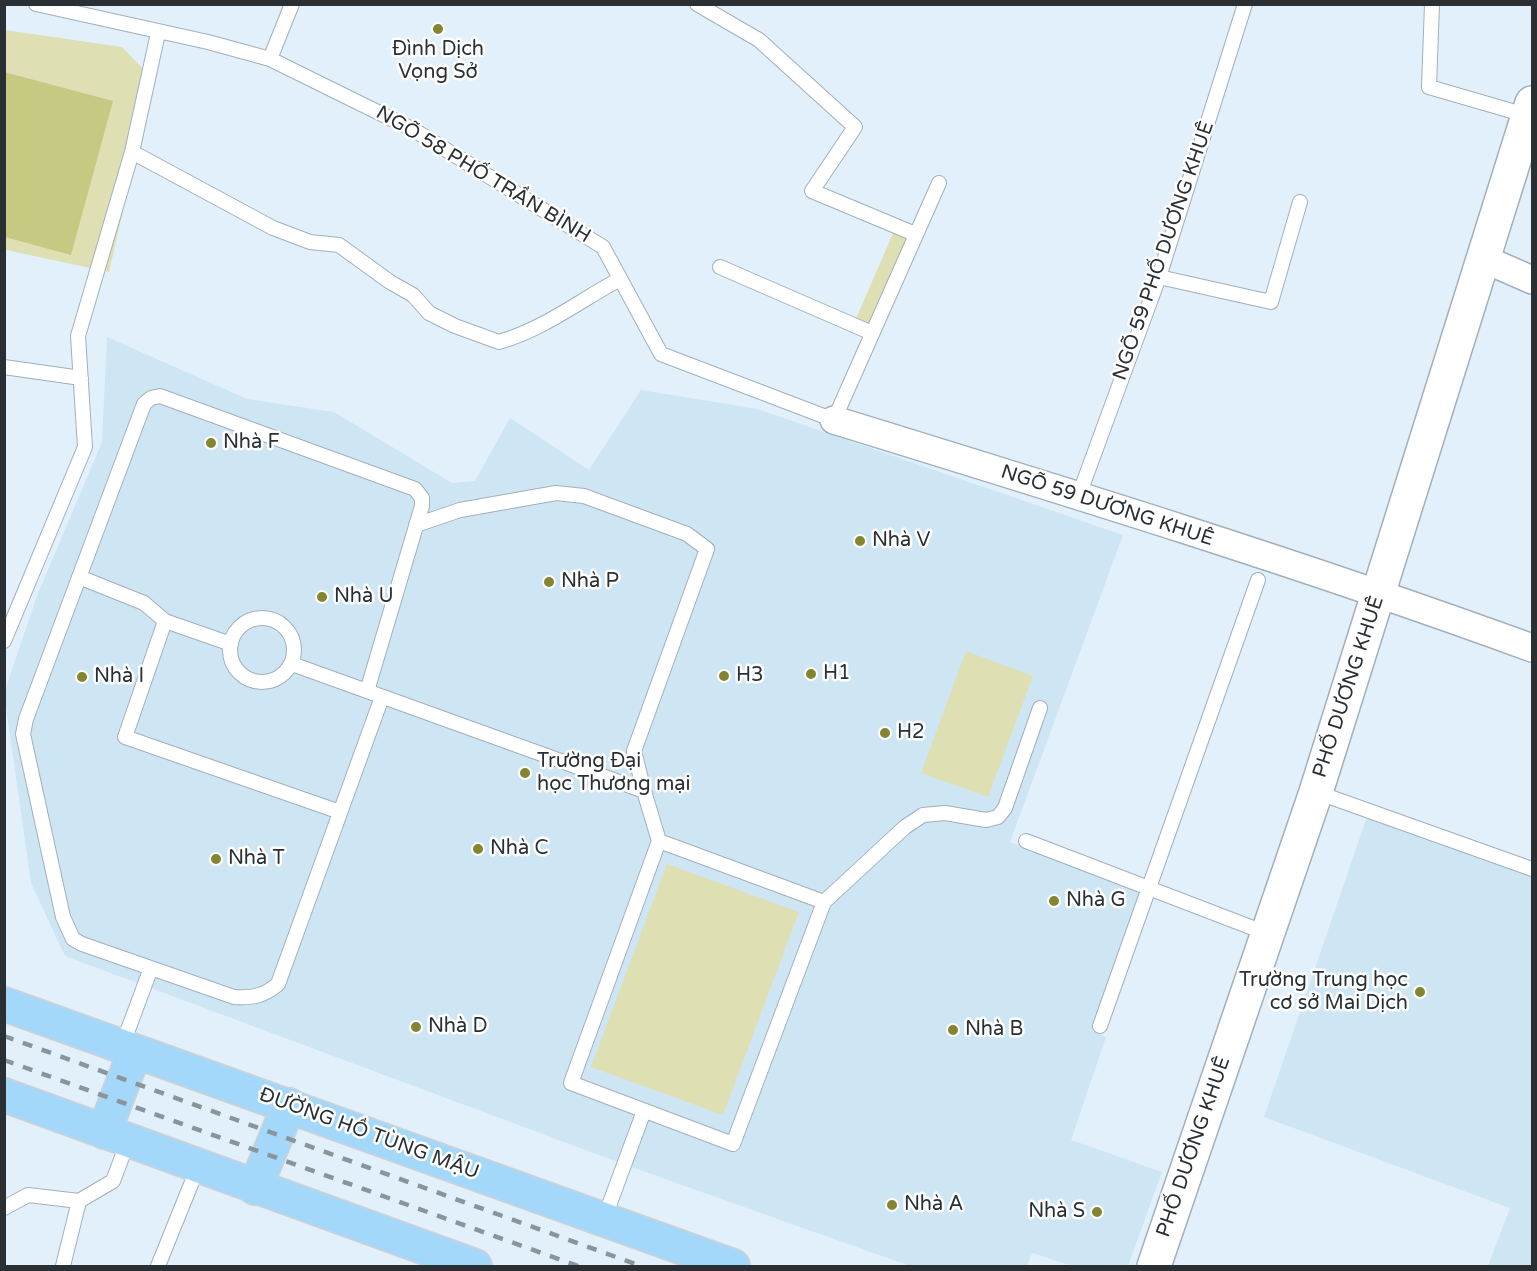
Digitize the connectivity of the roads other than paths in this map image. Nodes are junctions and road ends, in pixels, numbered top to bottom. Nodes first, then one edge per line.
1 (36, 4) edge
2 (292, 4) edge
3 (697, 4) edge
4 (1245, 4) edge
5 (1432, 4) edge
6 (159, 33) junction
7 (270, 59) junction
8 (1531, 110) edge
9 (132, 152) junction
10 (939, 183) dead end
11 (1300, 202) dead end
12 (915, 234) junction
13 (1484, 259) junction
14 (720, 267) dead end
15 (1159, 277) junction
16 (620, 279) junction
17 (1533, 280) edge
18 (872, 333) junction
19 (4, 367) edge
20 (81, 378) junction
21 (834, 420) junction
22 (1079, 495) junction
23 (416, 525) junction
24 (79, 577) junction
25 (1258, 580) dead end
26 (1379, 592) junction
27 (165, 621) junction
28 (4, 641) edge
29 (231, 644) junction
30 (1532, 647) edge
31 (292, 664) junction
32 (367, 691) junction
33 (382, 697) junction
34 (1040, 708) dead end
35 (644, 790) junction
36 (1316, 792) junction
37 (340, 812) junction
38 (659, 841) junction
39 (1026, 841) dead end
40 (1533, 869) edge
41 (1150, 888) junction
42 (824, 902) junction
43 (1266, 933) junction
44 (151, 968) junction
45 (4, 1004) edge
46 (1100, 1026) dead end
47 (128, 1048) junction
48 (4, 1095) edge
49 (289, 1105) junction
50 (644, 1111) junction
51 (116, 1136) junction
52 (198, 1167) junction
53 (255, 1188) junction
54 (79, 1201) junction
55 (4, 1208) edge
56 (604, 1218) junction
57 (63, 1266) edge
58 (158, 1266) edge
59 (475, 1266) edge
60 (733, 1266) edge
61 (1154, 1266) edge

1 - 6 lane, NGÕ 58 PHỐ TRẦN BÌNH
2 - 7 lane
3 - 12 lane
4 - 15 lane, NGÕ 59 PHỐ DƯƠNG KHUÊ
5 - 8 lane
6 - 7 lane, NGÕ 58 PHỐ TRẦN BÌNH
6 - 9 lane
7 - 16 lane, NGÕ 58 PHỐ TRẦN BÌNH
8 - 13 street, PHỐ DƯƠNG KHUÊ
9 - 16 lane
9 - 20 lane
10 - 12 lane
11 - 15 lane
12 - 18 lane
13 - 17 street
13 - 26 street, PHỐ DƯƠNG KHUÊ
14 - 18 lane
15 - 22 lane, NGÕ 59 PHỐ DƯƠNG KHUÊ
16 - 21 lane, NGÕ 58 PHỐ TRẦN BÌNH
18 - 21 lane
19 - 20 lane
20 - 28 lane
21 - 22 street, NGÕ 59 DƯƠNG KHUÊ
22 - 26 street, NGÕ 59 DƯƠNG KHUÊ
23 - 24 lane
23 - 32 lane
23 - 35 lane
24 - 27 lane
24 - 44 lane
25 - 41 lane
26 - 30 street, NGÕ 59 DƯƠNG KHUÊ
26 - 36 street, PHỐ DƯƠNG KHUÊ
27 - 29 lane
27 - 37 lane
29 - 31 lane
29 - 31 lane
31 - 32 lane
32 - 33 lane
33 - 35 lane
33 - 37 lane
34 - 42 lane
35 - 38 lane
36 - 40 lane
36 - 43 street, PHỐ DƯƠNG KHUÊ
37 - 44 lane
38 - 42 lane
38 - 50 lane
39 - 41 lane
41 - 43 lane
41 - 46 lane
42 - 50 lane
43 - 61 street, PHỐ DƯƠNG KHUÊ
44 - 47 lane
45 - 47 highway, ĐƯỜNG HỒ TÙNG MẬU
47 - 49 highway, ĐƯỜNG HỒ TÙNG MẬU
47 - 51 highway
48 - 51 highway
49 - 53 highway
49 - 56 highway, ĐƯỜNG HỒ TÙNG MẬU
50 - 56 lane
51 - 52 highway
51 - 54 lane
52 - 53 highway
52 - 58 lane
53 - 59 highway
54 - 55 lane
54 - 57 lane
56 - 60 highway, ĐƯỜNG HỒ TÙNG MẬU

